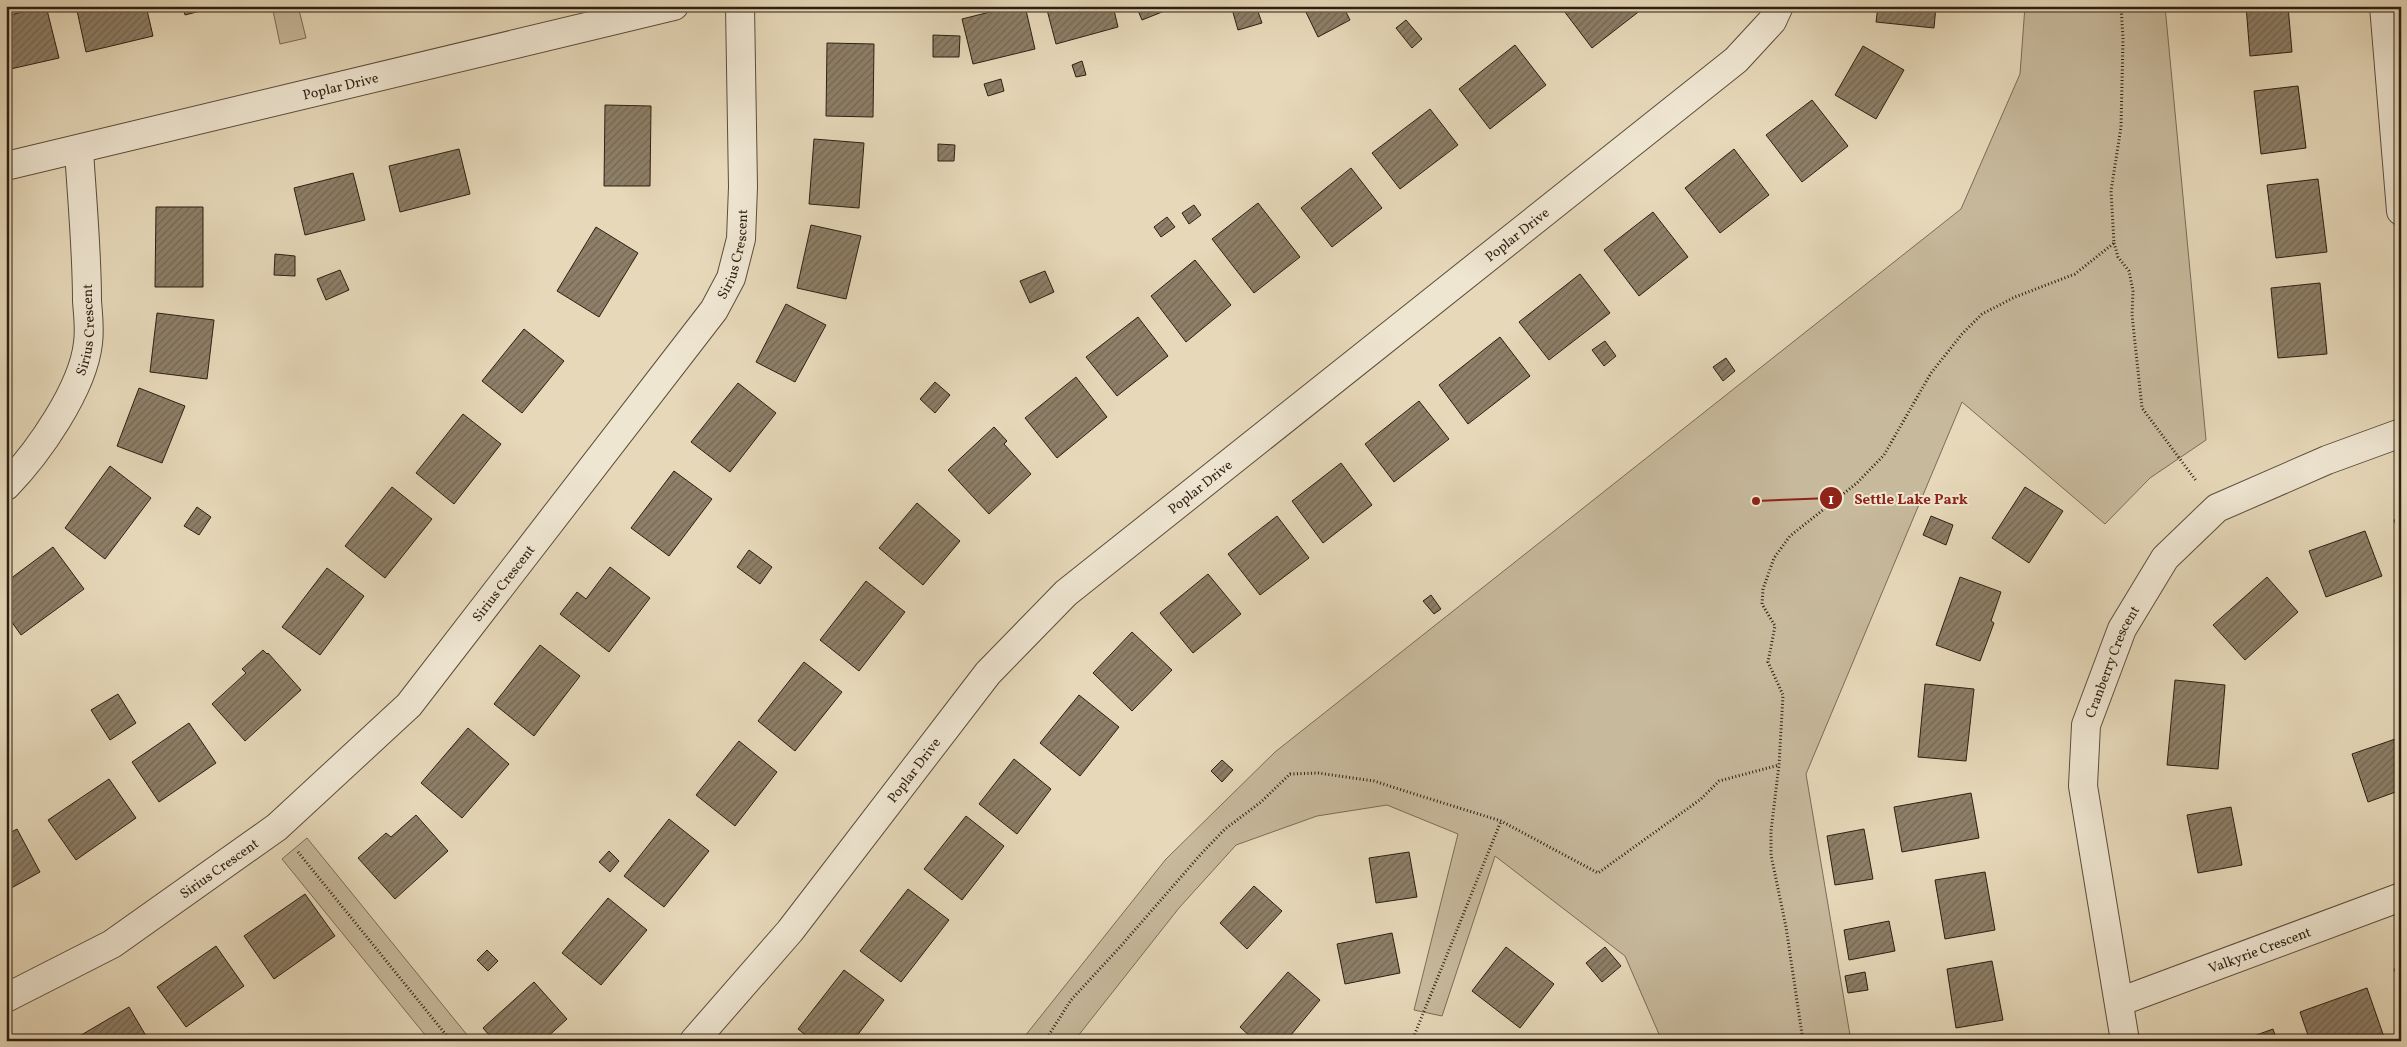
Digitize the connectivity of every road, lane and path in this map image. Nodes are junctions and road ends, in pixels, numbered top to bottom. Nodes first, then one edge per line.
1 (674, 6) edge
2 (740, 6) edge
3 (1779, 6) edge
4 (2120, 6) edge
5 (2384, 6) edge
6 (79, 150) junction
7 (6, 166) edge
8 (2401, 211) edge
9 (2114, 242) junction
10 (2401, 433) edge
11 (6, 486) edge
12 (2217, 508) junction
13 (1779, 765) junction
14 (1501, 821) junction
15 (277, 826) junction
16 (2401, 897) edge
17 (6, 998) edge
18 (2119, 1002) junction
19 (451, 1041) edge
20 (694, 1041) edge
21 (1045, 1041) edge
22 (1412, 1041) edge
23 (1803, 1041) edge
24 (2125, 1041) edge

1 - 6 street, Poplar Drive
2 - 15 street, Sirius Crescent
3 - 20 street, Poplar Drive
4 - 9 path
5 - 8 street
6 - 7 street, Poplar Drive
6 - 11 street, Sirius Crescent
9 - 12 path
9 - 13 path
10 - 12 street, Cranberry Crescent
12 - 18 street, Cranberry Crescent
13 - 14 path
13 - 23 path
14 - 21 path
14 - 22 path
15 - 17 street, Sirius Crescent
15 - 19 path
16 - 18 street, Valkyrie Crescent
18 - 24 street, Cranberry Crescent

